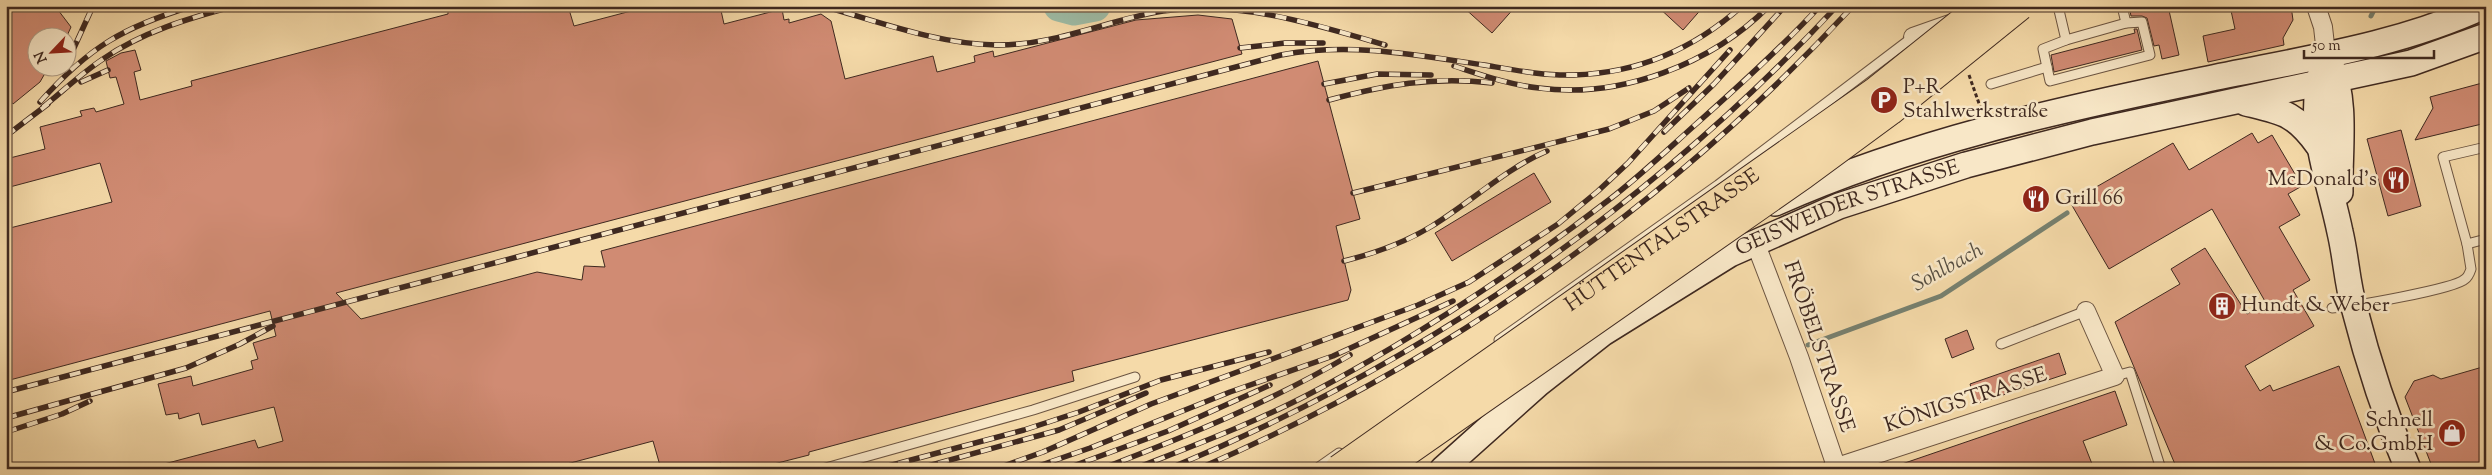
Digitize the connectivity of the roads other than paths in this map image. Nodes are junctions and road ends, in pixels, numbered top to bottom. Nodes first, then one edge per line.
1 (1982, 6) edge
2 (2003, 6) edge
3 (2020, 6) edge
4 (2058, 6) edge
5 (2122, 6) edge
6 (2316, 6) edge
7 (2484, 6) edge
8 (2126, 23) junction
9 (1913, 36) joint
10 (2486, 36) edge
11 (2066, 40) junction
12 (2326, 54) junction
13 (2047, 67) junction
14 (2328, 83) junction
15 (1991, 84) dead end
16 (2240, 102) junction
17 (2318, 145) junction
18 (2486, 147) edge
19 (2340, 232) junction
20 (2486, 239) edge
21 (1755, 242) junction
22 (2466, 244) junction
23 (2343, 307) junction
24 (2086, 311) joint
25 (2001, 344) dead end
26 (1489, 346) dead end
27 (2115, 376) junction
28 (1135, 377) dead end
29 (1336, 461) edge
30 (1835, 468) edge
31 (822, 469) edge
32 (1382, 469) edge
33 (1402, 469) edge
34 (1444, 469) edge
35 (2161, 469) edge
36 (2408, 469) edge

1 - 29 highway, HÜTTENTALSTRASSE, bridge
2 - 9 street
3 - 32 highway, HÜTTENTALSTRASSE, bridge
4 - 11 lane
5 - 8 lane
6 - 12 street
7 - 12 main road, GEISWEIDER STRASSE
8 - 11 lane
8 - 13 lane
9 - 26 lane
10 - 14 main road, GEISWEIDER STRASSE
11 - 13 lane
12 - 14 main road
12 - 33 main road, GEISWEIDER STRASSE
13 - 15 lane
14 - 16 main road, GEISWEIDER STRASSE
14 - 17 main road
14 - 19 main road
16 - 17 main road
16 - 21 main road, GEISWEIDER STRASSE
17 - 19 main road
18 - 22 lane
19 - 23 main road
20 - 22 lane
21 - 30 street, FRÖBELSTRASSE
21 - 34 main road, GEISWEIDER STRASSE
22 - 23 lane
23 - 36 main road
24 - 25 lane
24 - 27 street
27 - 30 street, KÖNIGSTRASSE
27 - 35 lane
28 - 31 lane

